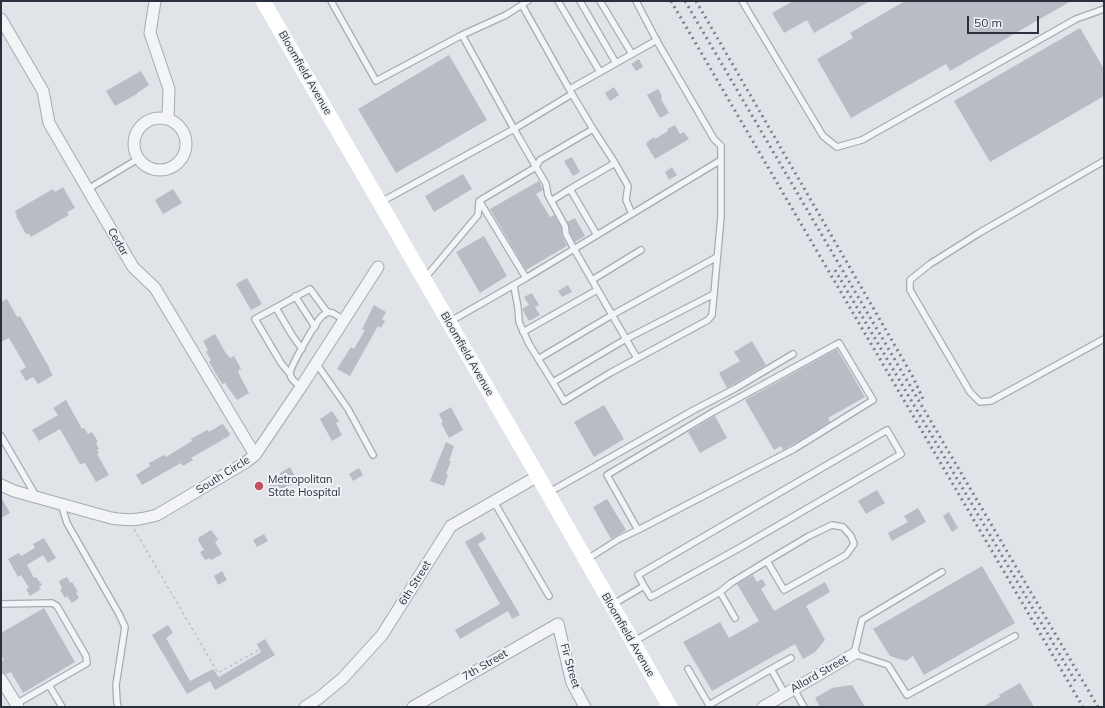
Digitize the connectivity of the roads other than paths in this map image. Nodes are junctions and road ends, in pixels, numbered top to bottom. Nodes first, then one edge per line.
1 (155, 1) edge
2 (263, 1) edge
3 (331, 1) edge
4 (528, 1) edge
5 (558, 1) edge
6 (580, 1) edge
7 (600, 1) edge
8 (636, 1) edge
9 (742, 1) edge
10 (522, 4) junction
11 (1104, 9) edge
12 (1, 19) edge
13 (462, 35) junction
14 (657, 40) junction
15 (632, 54) junction
16 (616, 63) junction
17 (600, 72) junction
18 (571, 91) junction
19 (168, 119) junction
20 (593, 129) junction
21 (514, 130) junction
22 (138, 159) junction
23 (721, 160) junction
24 (1104, 161) edge
25 (615, 163) junction
26 (536, 167) junction
27 (88, 189) junction
28 (570, 190) junction
29 (479, 201) junction
30 (551, 201) junction
31 (380, 203) junction
32 (632, 214) junction
33 (597, 235) junction
34 (574, 249) junction
35 (642, 250) dead end
36 (717, 257) junction
37 (378, 267) dead end
38 (526, 278) junction
39 (424, 279) junction
40 (592, 280) junction
41 (514, 286) junction
42 (597, 290) junction
43 (714, 294) junction
44 (295, 296) junction
45 (276, 308) junction
46 (327, 312) junction
47 (612, 315) junction
48 (344, 320) junction
49 (448, 322) junction
50 (315, 327) junction
51 (524, 332) junction
52 (626, 339) junction
53 (1104, 339) edge
54 (302, 349) junction
55 (793, 354) dead end
56 (637, 358) junction
57 (538, 359) junction
58 (316, 363) junction
59 (290, 374) junction
60 (553, 382) junction
61 (301, 387) junction
62 (1, 436) edge
63 (255, 455) junction
64 (373, 455) dead end
65 (538, 476) junction
66 (1, 485) edge
67 (548, 493) junction
68 (36, 497) junction
69 (494, 502) junction
70 (61, 504) junction
71 (638, 530) junction
72 (586, 560) junction
73 (768, 561) junction
74 (942, 572) dead end
75 (644, 586) junction
76 (720, 592) junction
77 (549, 596) dead end
78 (1, 604) edge
79 (612, 605) junction
80 (735, 618) dead end
81 (558, 624) joint
82 (1015, 636) dead end
83 (633, 642) junction
84 (854, 654) junction
85 (790, 658) dead end
86 (688, 669) dead end
87 (771, 669) junction
88 (1, 679) edge
89 (49, 685) junction
90 (789, 692) junction
91 (17, 706) edge
92 (62, 707) edge
93 (118, 707) edge
94 (305, 707) edge
95 (413, 707) edge
96 (585, 707) edge
97 (670, 707) edge
98 (763, 707) edge
99 (804, 707) edge

1 - 19 street
2 - 31 main road, Bloomfield Avenue
3 - 13 lane
4 - 10 lane
5 - 17 lane
6 - 16 lane
7 - 15 lane
8 - 14 lane
9 - 11 lane
10 - 13 lane
10 - 18 lane
12 - 27 street, Cedar
13 - 21 lane
14 - 15 lane
14 - 23 lane
15 - 16 lane
16 - 17 lane
17 - 18 lane
18 - 20 lane
18 - 21 lane
19 - 22 street
19 - 22 street
20 - 25 lane
20 - 26 lane
21 - 26 lane
21 - 31 lane
22 - 27 lane
23 - 32 lane
23 - 36 lane
24 - 53 lane
25 - 28 lane
25 - 32 lane
26 - 29 lane
26 - 30 lane
27 - 63 street, Cedar
28 - 30 lane
28 - 33 lane
29 - 38 lane
29 - 39 lane
30 - 34 lane
31 - 39 main road, Bloomfield Avenue
32 - 33 lane
33 - 34 lane
34 - 38 lane
34 - 40 lane
35 - 40 lane
36 - 43 lane
36 - 47 lane
37 - 48 street, South Circle
38 - 41 lane
39 - 49 main road, Bloomfield Avenue
40 - 42 lane
41 - 49 lane
41 - 51 lane
42 - 47 lane
42 - 51 lane
43 - 52 lane
43 - 56 lane
44 - 45 lane
44 - 46 lane
44 - 50 lane
45 - 54 lane
45 - 59 lane
46 - 48 lane
46 - 50 lane
47 - 52 lane
47 - 57 lane
48 - 58 street, South Circle
49 - 65 main road, Bloomfield Avenue
50 - 54 lane
51 - 57 lane
52 - 56 lane
52 - 60 lane
54 - 59 lane
55 - 67 lane
56 - 60 lane
57 - 60 lane
58 - 61 street, South Circle
58 - 64 lane
59 - 61 lane
61 - 63 street, South Circle
62 - 68 lane
63 - 70 street, South Circle
65 - 67 main road, Bloomfield Avenue
65 - 69 street, 6th Street
66 - 68 street, South Circle
67 - 72 main road, Bloomfield Avenue
68 - 70 street, South Circle
69 - 77 lane
69 - 94 street, 6th Street
70 - 93 lane
71 - 71 lane
71 - 72 lane
72 - 79 main road, Bloomfield Avenue
73 - 73 lane
73 - 76 lane
74 - 84 lane
75 - 75 lane
75 - 79 lane
76 - 80 lane
76 - 83 lane
78 - 89 lane
79 - 83 main road, Bloomfield Avenue
81 - 95 street, 7th Street
81 - 96 street, Fir Street
82 - 84 lane
83 - 97 main road, Bloomfield Avenue
84 - 90 street, Allard Street
85 - 87 lane
86 - 87 lane
87 - 90 lane
88 - 91 street
89 - 91 lane
89 - 92 lane
90 - 98 street, Allard Street
90 - 99 lane

